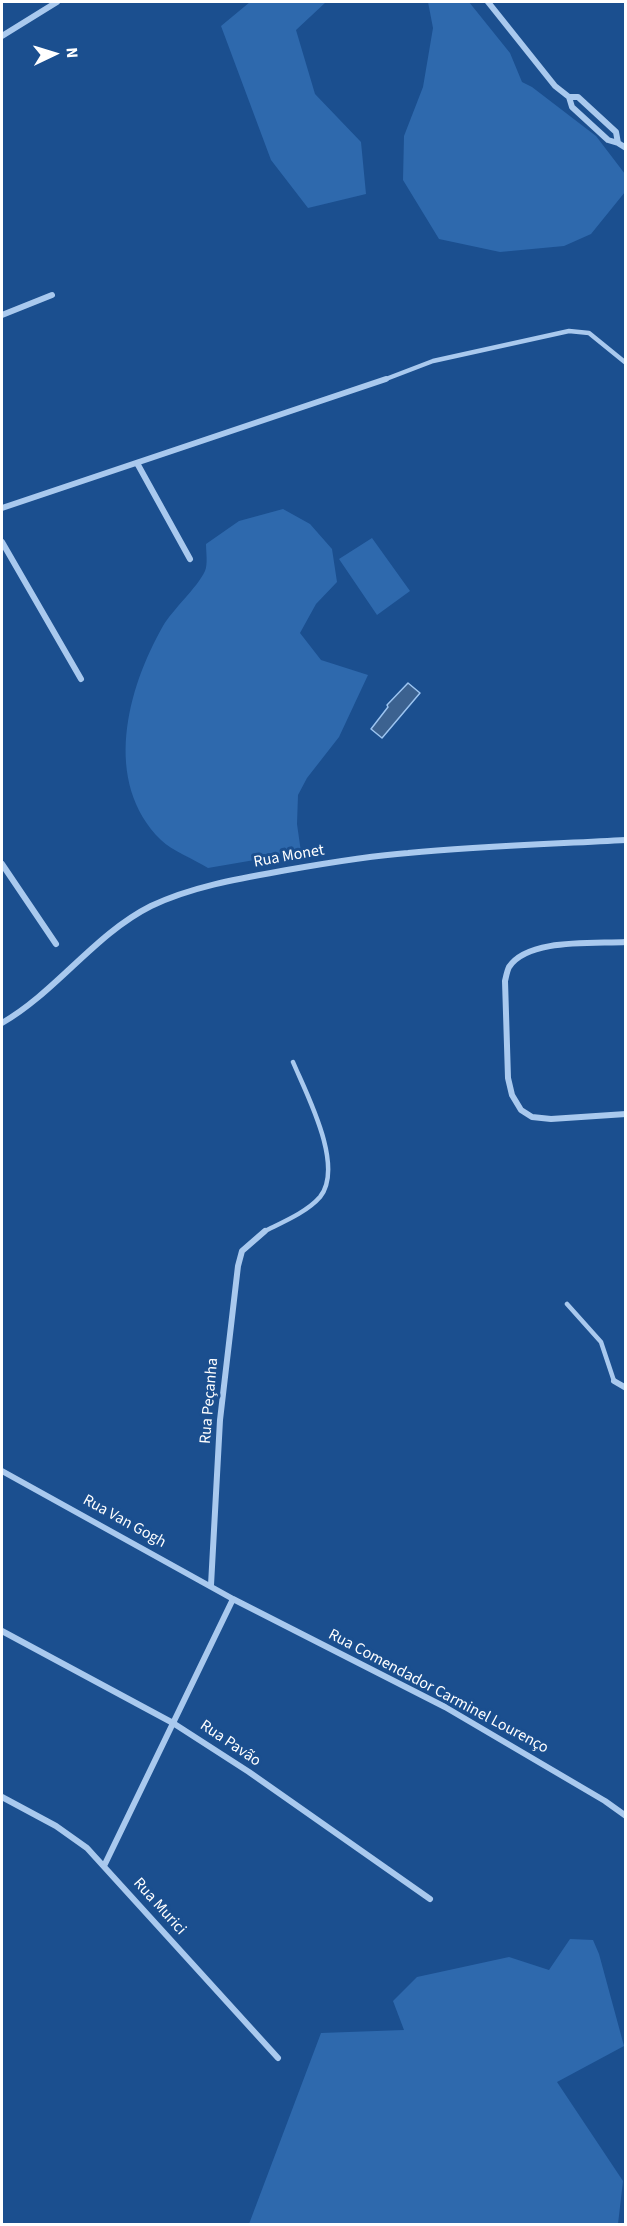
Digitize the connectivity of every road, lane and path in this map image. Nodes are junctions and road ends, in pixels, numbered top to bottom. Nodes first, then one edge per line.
1 (57, 2) edge
2 (488, 2) edge
3 (2, 36) edge
4 (569, 98) junction
5 (618, 143) junction
6 (626, 148) edge
7 (52, 295) dead end
8 (2, 315) edge
9 (626, 363) edge
10 (386, 380) joint
11 (136, 463) junction
12 (2, 508) edge
13 (2, 542) edge
14 (190, 559) dead end
15 (81, 679) dead end
16 (626, 840) edge
17 (2, 864) edge
18 (626, 942) edge
19 (56, 944) dead end
20 (2, 1023) edge
21 (293, 1062) dead end
22 (626, 1114) edge
23 (266, 1231) joint
24 (567, 1304) dead end
25 (614, 1381) joint
26 (626, 1388) edge
27 (2, 1471) edge
28 (211, 1585) junction
29 (233, 1599) junction
30 (2, 1632) edge
31 (173, 1723) junction
32 (2, 1797) edge
33 (626, 1816) edge
34 (104, 1866) junction
35 (430, 1899) dead end
36 (278, 2058) dead end

1 - 3 street
2 - 4 street
4 - 5 street
4 - 5 street
5 - 6 street
7 - 8 street
9 - 10 lane
10 - 11 street
11 - 12 street
11 - 14 street
13 - 15 street
16 - 20 street, Rua Monet
17 - 19 street
18 - 22 street
21 - 23 lane
23 - 28 street, Rua Peçanha
24 - 25 lane
25 - 26 street
27 - 28 street, Rua Van Gogh
28 - 29 street, Rua Van Gogh
29 - 31 street
29 - 33 street, Rua Comendador Carminel Lourenço
30 - 31 street, Rua Pavão
31 - 34 street
31 - 35 street, Rua Pavão
32 - 34 street, Rua Murici
34 - 36 street, Rua Murici

